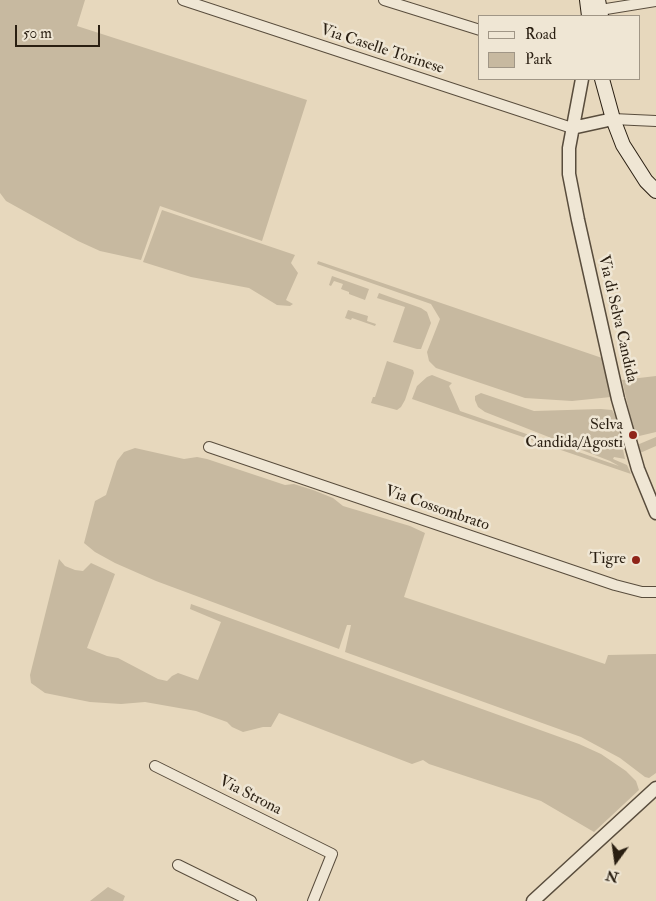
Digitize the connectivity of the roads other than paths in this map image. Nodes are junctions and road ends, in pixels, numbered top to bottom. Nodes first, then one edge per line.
1 (183, 0) edge
2 (384, 0) edge
3 (586, 0) edge
4 (656, 1) edge
5 (597, 11) edge
6 (585, 15) edge
7 (478, 29) edge
8 (582, 80) edge
9 (602, 80) edge
10 (608, 80) edge
11 (612, 114) junction
12 (656, 121) edge
13 (572, 128) junction
14 (656, 191) edge
15 (209, 447) dead end
16 (656, 513) edge
17 (656, 592) edge
18 (155, 766) dead end
19 (654, 795) edge
20 (178, 866) dead end
21 (251, 901) edge
22 (313, 901) edge
23 (533, 901) edge

1 - 13 street, Via Caselle Torinese
2 - 7 street
3 - 5 main road
3 - 6 street
4 - 5 street
8 - 13 street, Via di Selva Candida
9 - 11 main road
10 - 11 main road
11 - 12 street
11 - 13 street
11 - 14 main road
13 - 16 street, Via di Selva Candida
15 - 17 street, Via Cossombrato
18 - 22 street, Via Strona
19 - 23 street
20 - 21 street

